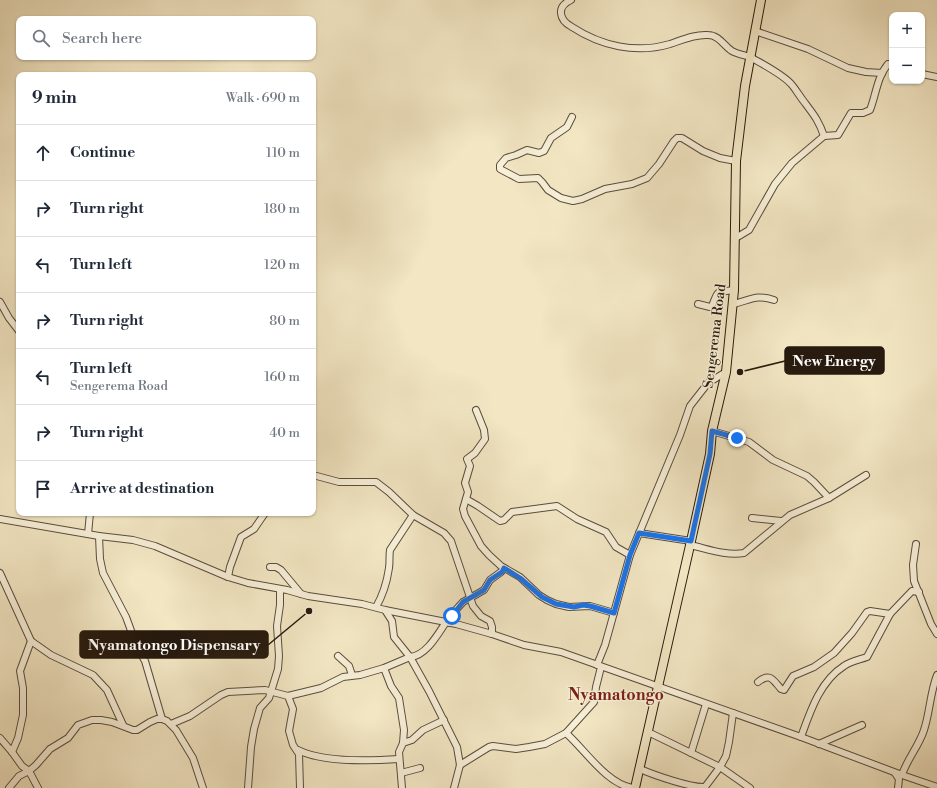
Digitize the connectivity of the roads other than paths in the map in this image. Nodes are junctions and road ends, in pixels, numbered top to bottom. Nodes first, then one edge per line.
1 (571, 0) edge
2 (761, 0) edge
3 (755, 31) junction
4 (751, 58) junction
5 (889, 64) edge
6 (882, 73) junction
7 (925, 75) edge
8 (937, 77) edge
9 (572, 117) dead end
10 (824, 136) junction
11 (736, 161) junction
12 (734, 239) junction
13 (734, 290) junction
14 (774, 300) dead end
15 (0, 302) edge
16 (698, 304) dead end
17 (733, 304) junction
18 (16, 327) edge
19 (726, 372) junction
20 (476, 410) dead end
21 (712, 431) junction
22 (866, 475) dead end
23 (316, 476) edge
24 (829, 498) junction
25 (466, 499) junction
26 (413, 515) junction
27 (90, 516) edge
28 (263, 516) edge
29 (0, 518) edge
30 (752, 518) dead end
31 (781, 522) junction
32 (639, 533) junction
33 (88, 534) junction
34 (99, 536) junction
35 (691, 543) junction
36 (916, 544) dead end
37 (630, 555) junction
38 (270, 567) dead end
39 (504, 568) junction
40 (0, 573) edge
41 (228, 577) junction
42 (280, 589) junction
43 (919, 592) junction
44 (302, 594) junction
45 (469, 597) junction
46 (376, 607) junction
47 (385, 610) junction
48 (614, 613) junction
49 (890, 614) junction
50 (448, 623) junction
51 (492, 634) junction
52 (937, 634) edge
53 (31, 641) junction
54 (338, 656) dead end
55 (410, 657) junction
56 (599, 666) junction
57 (384, 668) junction
58 (352, 675) junction
59 (937, 675) edge
60 (758, 682) dead end
61 (659, 688) junction
62 (271, 691) junction
63 (288, 696) junction
64 (706, 704) junction
65 (733, 713) junction
66 (162, 719) junction
67 (444, 720) junction
68 (171, 724) junction
69 (123, 725) junction
70 (862, 725) dead end
71 (648, 732) junction
72 (566, 733) junction
73 (801, 737) junction
74 (0, 738) edge
75 (403, 743) junction
76 (818, 744) junction
77 (298, 750) junction
78 (12, 752) junction
79 (691, 753) junction
80 (399, 759) junction
81 (460, 765) junction
82 (720, 767) junction
83 (420, 768) dead end
84 (640, 769) junction
85 (29, 771) junction
86 (401, 772) junction
87 (894, 772) junction
88 (902, 775) junction
89 (937, 787) edge
90 (10, 788) edge
91 (38, 788) edge
92 (203, 788) edge
93 (248, 788) edge
94 (300, 788) edge
95 (402, 788) edge
96 (454, 788) edge
97 (632, 788) edge
98 (635, 788) edge
99 (750, 788) edge
100 (898, 788) edge

1 - 4 street
2 - 3 main road, Sengerema Road
3 - 4 main road, Sengerema Road
3 - 6 street
4 - 10 street
4 - 11 main road, Sengerema Road
5 - 6 street
6 - 10 street
7 - 8 street
9 - 11 street
10 - 12 street
11 - 12 main road, Sengerema Road
12 - 13 main road, Sengerema Road
13 - 16 street
13 - 17 main road, Sengerema Road
14 - 17 street
15 - 18 street
17 - 19 main road, Sengerema Road
19 - 21 main road, Sengerema Road
19 - 32 street
20 - 25 street
21 - 24 street
21 - 35 main road, Sengerema Road
22 - 24 street
23 - 26 street
24 - 31 street
25 - 37 street
25 - 39 street
26 - 45 street
26 - 46 street
27 - 33 street
28 - 41 street
29 - 33 street
30 - 31 street
31 - 35 street
32 - 35 street
32 - 37 street
33 - 34 street
34 - 41 street
34 - 66 street
35 - 61 main road, Sengerema Road
36 - 43 street
37 - 48 street
38 - 44 street
39 - 45 street
39 - 48 street
40 - 53 street
41 - 42 street
42 - 44 street
42 - 62 street
43 - 49 street
43 - 52 street
44 - 46 street
45 - 50 street
45 - 51 street
46 - 47 street
47 - 50 street
47 - 55 street
48 - 56 street
49 - 60 street
49 - 73 street
50 - 51 street
50 - 55 street
51 - 56 street
53 - 69 street
53 - 78 street
54 - 58 street
55 - 57 street
55 - 67 street
56 - 61 street
56 - 72 street
57 - 58 street
57 - 75 street
58 - 63 street
59 - 88 street
61 - 64 street
61 - 71 main road, Sengerema Road
62 - 63 street
62 - 68 street
62 - 93 street
63 - 77 street
64 - 65 street
64 - 79 street
65 - 73 street
65 - 82 street
66 - 68 street
66 - 69 street
67 - 75 street
67 - 81 street
68 - 92 street
69 - 85 street
70 - 76 street
71 - 79 street
71 - 84 main road, Sengerema Road
72 - 81 street
72 - 97 street
73 - 76 street
74 - 78 street
75 - 80 street
76 - 87 street
77 - 80 street
77 - 94 street
78 - 85 street
79 - 82 street
80 - 86 street
81 - 96 street
82 - 84 street
82 - 99 street
83 - 86 street
84 - 98 main road, Sengerema Road
85 - 90 street
85 - 91 street
86 - 95 street
87 - 88 street
87 - 100 street
88 - 89 street

